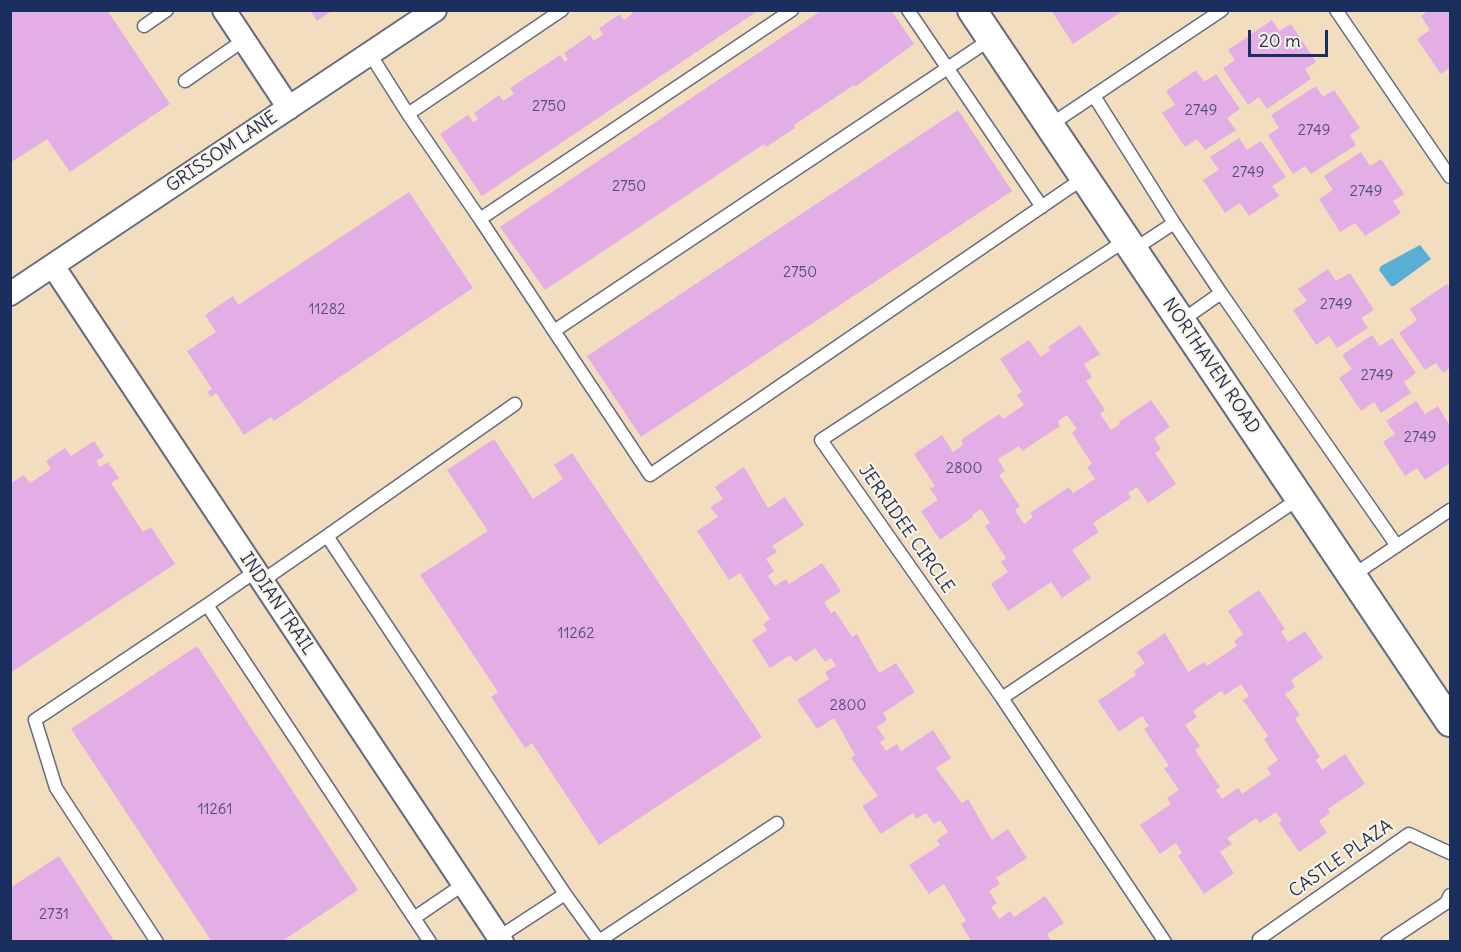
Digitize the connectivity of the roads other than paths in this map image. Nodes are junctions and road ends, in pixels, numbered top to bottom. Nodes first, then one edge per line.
1 (167, 10) edge
2 (224, 10) edge
3 (435, 10) edge
4 (562, 10) edge
5 (792, 10) edge
6 (908, 10) edge
7 (972, 10) edge
8 (1222, 10) edge
9 (1336, 10) edge
10 (144, 26) dead end
11 (991, 39) junction
12 (244, 40) junction
13 (370, 54) junction
14 (946, 69) junction
15 (185, 81) dead end
16 (1094, 96) junction
17 (289, 108) junction
18 (408, 114) junction
19 (1050, 126) junction
20 (1085, 177) junction
21 (1450, 177) edge
22 (1042, 207) junction
23 (480, 219) junction
24 (1174, 223) junction
25 (1130, 245) junction
26 (53, 266) junction
27 (1221, 293) junction
28 (10, 294) edge
29 (1181, 321) junction
30 (554, 331) junction
31 (515, 404) dead end
32 (1300, 498) junction
33 (1450, 510) edge
34 (327, 536) junction
35 (1397, 546) junction
36 (259, 576) junction
37 (1352, 576) junction
38 (207, 605) junction
39 (1002, 698) junction
40 (1450, 722) edge
41 (777, 823) dead end
42 (1450, 855) edge
43 (464, 884) junction
44 (565, 894) junction
45 (1450, 895) edge
46 (414, 918) junction
47 (500, 940) edge
48 (157, 942) edge
49 (430, 942) edge
50 (1165, 942) edge
51 (1259, 942) edge
52 (1387, 942) edge

1 - 10 lane
2 - 12 street
3 - 13 street, GRISSOM LANE
4 - 18 lane
5 - 23 lane
6 - 14 lane
7 - 11 street, NORTHAVEN ROAD
8 - 16 lane
9 - 21 lane
11 - 14 lane
11 - 19 street, NORTHAVEN ROAD
12 - 15 lane
12 - 17 street
13 - 17 street, GRISSOM LANE
13 - 18 lane
14 - 22 lane
14 - 30 lane
16 - 19 lane
16 - 24 lane
17 - 26 street, GRISSOM LANE
18 - 23 lane
19 - 20 street, NORTHAVEN ROAD
20 - 22 lane
20 - 25 street, NORTHAVEN ROAD
22 - 30 lane
23 - 30 lane
24 - 25 lane
24 - 27 lane
25 - 29 street, NORTHAVEN ROAD
25 - 39 lane, JERRIDEE CIRCLE
26 - 28 street, GRISSOM LANE
26 - 36 street, INDIAN TRAIL
27 - 29 lane
27 - 35 lane
29 - 32 street, NORTHAVEN ROAD
31 - 34 lane
32 - 37 street, NORTHAVEN ROAD
32 - 39 lane
33 - 35 lane
34 - 36 lane
34 - 44 lane
35 - 37 lane
36 - 38 lane
36 - 43 street, INDIAN TRAIL
37 - 40 street, NORTHAVEN ROAD
38 - 46 lane
38 - 48 lane
39 - 50 lane, JERRIDEE CIRCLE
41 - 44 lane
42 - 51 lane, CASTLE PLAZA
43 - 46 lane
43 - 47 street, INDIAN TRAIL
44 - 47 lane
45 - 52 lane
46 - 49 lane

